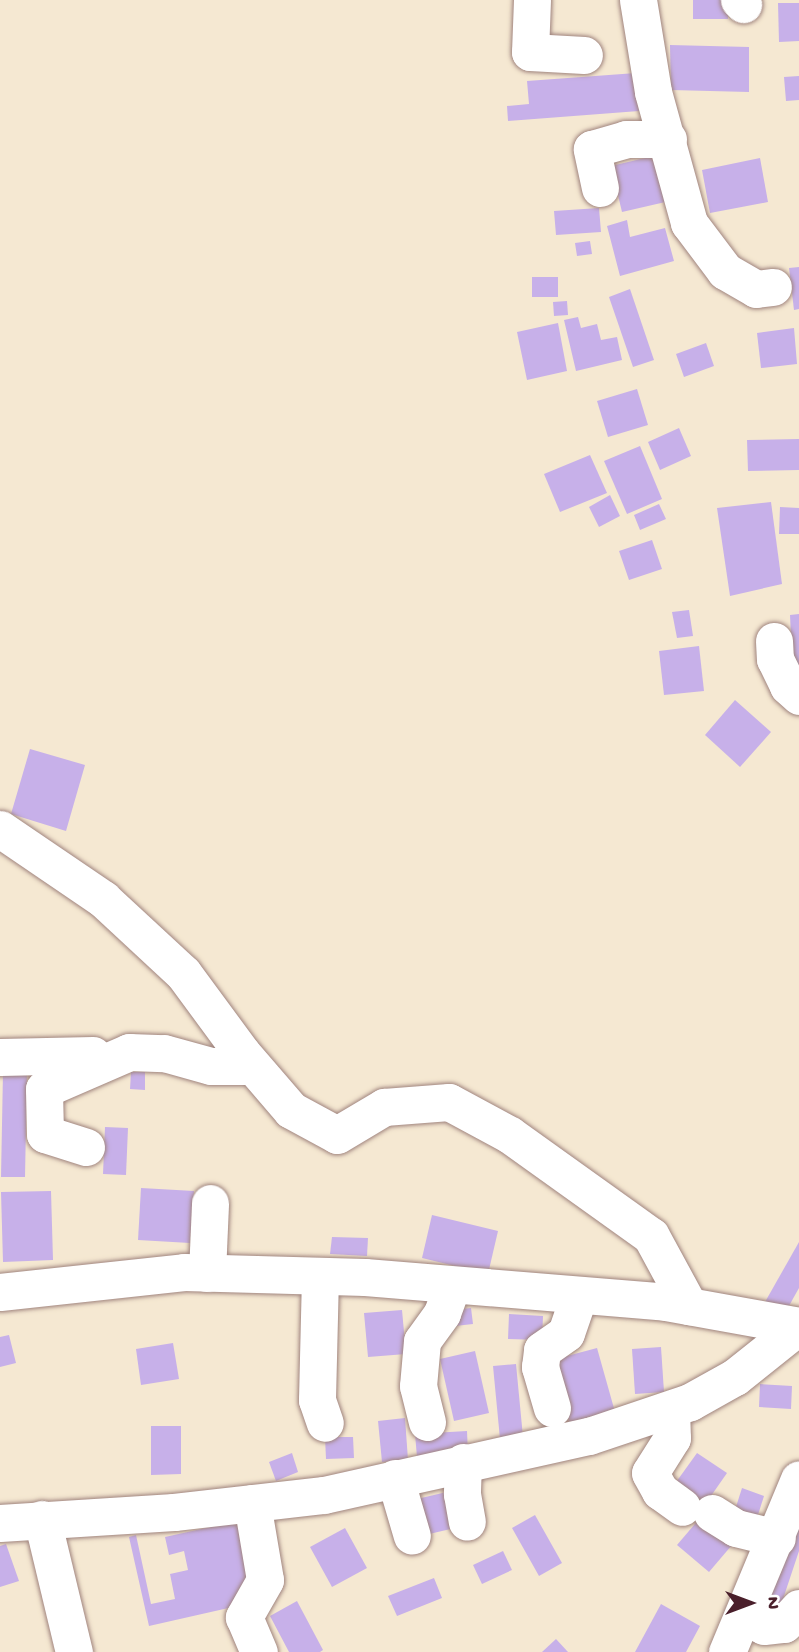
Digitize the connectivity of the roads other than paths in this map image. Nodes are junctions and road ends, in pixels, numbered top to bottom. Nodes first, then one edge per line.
1 (533, 0) edge
2 (638, 0) edge
3 (584, 55) dead end
4 (668, 139) junction
5 (600, 188) dead end
6 (773, 287) dead end
7 (774, 641) dead end
8 (799, 696) edge
9 (0, 829) edge
10 (129, 1052) junction
11 (0, 1057) edge
12 (252, 1066) junction
13 (86, 1147) dead end
14 (210, 1203) dead end
15 (207, 1273) junction
16 (320, 1276) junction
17 (452, 1284) junction
18 (0, 1292) edge
19 (579, 1295) junction
20 (689, 1306) junction
21 (799, 1326) edge
22 (552, 1408) dead end
23 (671, 1410) junction
24 (427, 1422) dead end
25 (325, 1423) dead end
26 (463, 1462) junction
27 (395, 1478) junction
28 (799, 1479) edge
29 (251, 1503) junction
30 (42, 1519) junction
31 (467, 1522) dead end
32 (0, 1523) edge
33 (412, 1536) dead end
34 (777, 1538) junction
35 (799, 1608) edge
36 (743, 1616) junction
37 (74, 1652) edge
38 (259, 1652) edge
39 (727, 1652) edge

1 - 3 street
2 - 4 street
4 - 5 street
4 - 6 street
7 - 8 street
9 - 12 street
10 - 11 street
10 - 12 street
10 - 13 street
12 - 20 street
14 - 15 street
15 - 16 street
15 - 18 street
16 - 17 street
16 - 25 street
17 - 19 street
17 - 24 street
19 - 20 street
19 - 22 street
20 - 21 street
21 - 23 street
23 - 26 street
23 - 34 street
26 - 27 street
26 - 31 street
27 - 29 street
27 - 33 street
28 - 34 street
29 - 30 street
29 - 38 street
30 - 32 street
30 - 37 street
34 - 36 street
35 - 36 street
36 - 39 street

